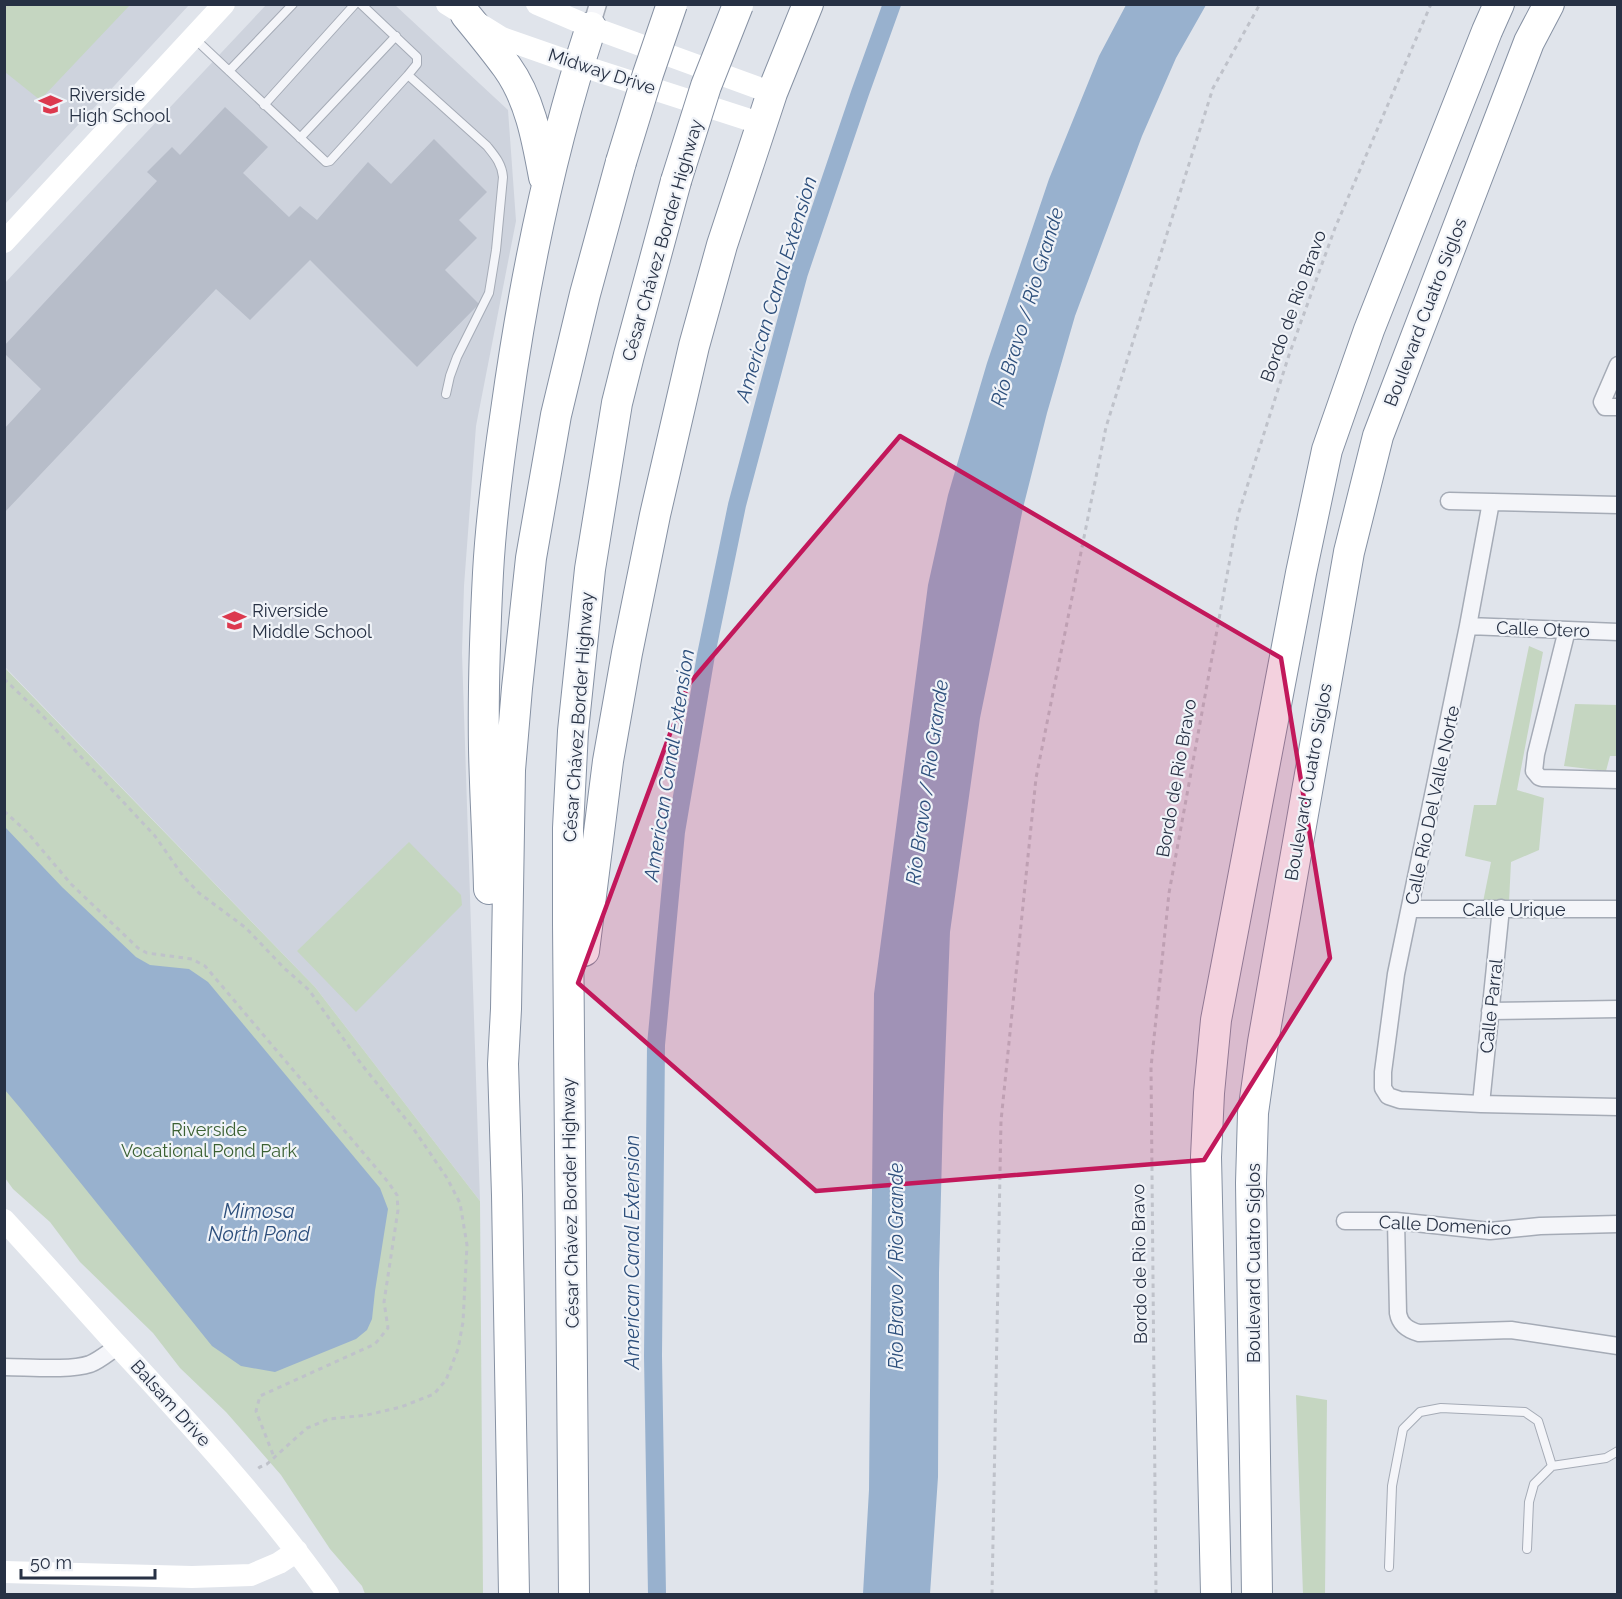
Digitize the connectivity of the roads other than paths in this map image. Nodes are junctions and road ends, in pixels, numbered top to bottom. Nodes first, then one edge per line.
1 (224, 4) edge
2 (293, 4) edge
3 (355, 4) edge
4 (361, 4) edge
5 (672, 4) edge
6 (808, 4) edge
7 (1499, 4) edge
8 (1549, 4) edge
9 (544, 5) edge
10 (738, 5) edge
11 (457, 10) edge
12 (594, 16) edge
13 (396, 36) junction
14 (193, 38) junction
15 (579, 64) junction
16 (229, 71) junction
17 (408, 75) junction
18 (772, 93) junction
19 (264, 105) junction
20 (762, 124) junction
21 (300, 138) junction
22 (546, 188) junction
23 (4, 242) edge
24 (1617, 365) edge
25 (446, 394) dead end
26 (1617, 407) edge
27 (1449, 501) dead end
28 (1491, 502) junction
29 (1617, 505) edge
30 (1468, 626) junction
31 (1567, 630) junction
32 (1617, 632) edge
33 (1617, 780) edge
34 (1501, 908) junction
35 (1410, 909) junction
36 (1617, 909) edge
37 (1617, 1009) edge
38 (1490, 1011) junction
39 (503, 1064) junction
40 (568, 1098) junction
41 (1481, 1104) junction
42 (1617, 1107) edge
43 (4, 1220) edge
44 (1345, 1221) dead end
45 (1396, 1221) junction
46 (1617, 1224) edge
47 (118, 1346) junction
48 (1617, 1346) edge
49 (4, 1367) edge
50 (1617, 1451) edge
51 (1552, 1466) junction
52 (1527, 1549) dead end
53 (297, 1551) junction
54 (1389, 1567) dead end
55 (4, 1572) edge
56 (328, 1594) edge
57 (514, 1594) edge
58 (574, 1594) edge
59 (1216, 1594) edge
60 (1257, 1594) edge

1 - 14 street
2 - 16 lane
3 - 19 lane
4 - 13 lane
5 - 39 highway, bridge
6 - 18 highway
7 - 59 highway
8 - 60 highway, Boulevard Cuatro Siglos
9 - 12 street, Midway Drive
10 - 40 highway, César Chávez Border Highway, bridge
11 - 15 street, Midway Drive
11 - 22 highway
12 - 15 highway
12 - 18 street, Midway Drive
13 - 17 lane
13 - 21 lane
14 - 16 lane
14 - 23 street
15 - 20 street, Midway Drive
15 - 22 highway
16 - 19 lane
17 - 21 lane
17 - 25 lane
18 - 20 highway
19 - 21 lane
20 - 40 highway
22 - 39 highway
24 - 26 street
27 - 28 street
28 - 29 street
28 - 30 street, Calle Río Del Valle Norte
30 - 31 street, Calle Otero
30 - 35 street, Calle Río Del Valle Norte
31 - 32 street, Calle Otero
31 - 33 street
34 - 35 street, Calle Urique
34 - 36 street, Calle Urique
34 - 38 street, Calle Parral
35 - 41 street, Calle Río Del Valle Norte
37 - 38 street
38 - 41 street, Calle Parral
39 - 57 highway
40 - 58 highway, César Chávez Border Highway
41 - 42 street
43 - 47 street, Balsam Drive
44 - 45 street, Calle Domenico
45 - 46 street, Calle Domenico
45 - 48 street
47 - 49 street
47 - 53 street, Balsam Drive
50 - 51 lane
51 - 52 lane
51 - 54 lane
53 - 55 street
53 - 56 street, Balsam Drive

